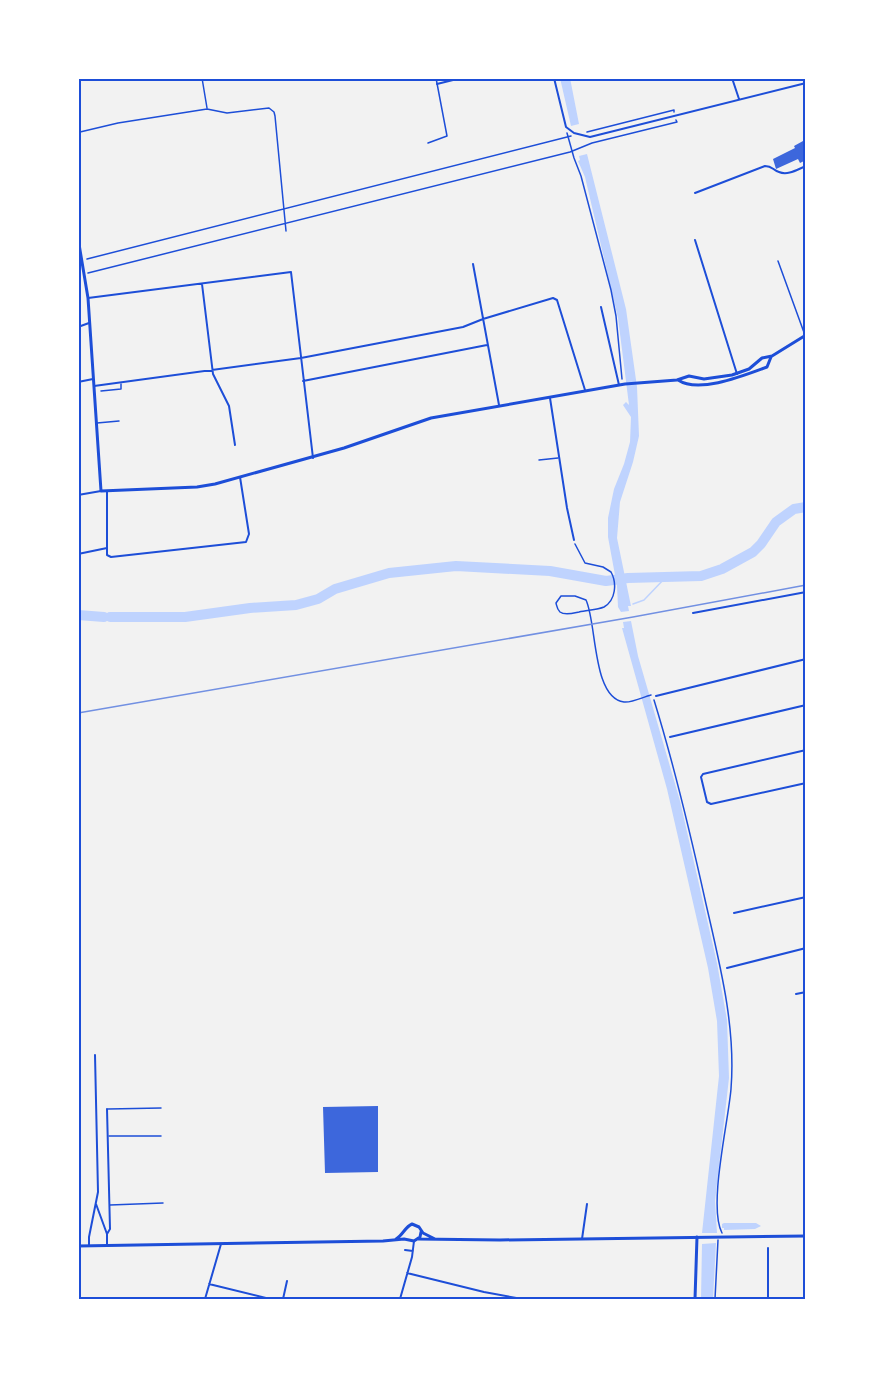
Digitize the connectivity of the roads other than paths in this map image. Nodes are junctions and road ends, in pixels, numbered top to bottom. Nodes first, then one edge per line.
1 (436, 78) edge
2 (461, 78) edge
3 (554, 78) edge
4 (732, 78) edge
5 (806, 83) edge
6 (438, 84) junction
7 (740, 99) junction
8 (428, 143) dead end
9 (806, 166) edge
10 (695, 193) dead end
11 (78, 238) edge
12 (695, 240) dead end
13 (778, 261) dead end
14 (473, 264) dead end
15 (202, 284) junction
16 (88, 298) junction
17 (601, 308) dead end
18 (483, 319) junction
19 (89, 323) junction
20 (78, 327) edge
21 (806, 336) edge
22 (487, 345) junction
23 (772, 356) junction
24 (301, 358) junction
25 (213, 370) junction
26 (737, 374) junction
27 (94, 379) junction
28 (677, 380) junction
29 (303, 381) junction
30 (78, 382) edge
31 (120, 383) junction
32 (619, 385) junction
33 (94, 386) junction
34 (101, 391) dead end
35 (586, 391) junction
36 (550, 398) junction
37 (498, 405) junction
38 (119, 421) dead end
39 (97, 423) junction
40 (235, 445) dead end
41 (313, 458) junction
42 (559, 458) junction
43 (539, 460) dead end
44 (240, 477) junction
45 (101, 491) junction
46 (107, 491) junction
47 (78, 495) edge
48 (573, 540) road end
49 (107, 548) junction
50 (78, 554) edge
51 (806, 592) edge
52 (693, 613) dead end
53 (806, 659) edge
54 (654, 695) road end
55 (806, 705) edge
56 (670, 737) dead end
57 (806, 750) edge
58 (806, 783) edge
59 (806, 897) edge
60 (734, 913) dead end
61 (806, 948) edge
62 (727, 968) dead end
63 (806, 992) edge
64 (796, 994) dead end
65 (95, 1056) dead end
66 (161, 1108) dead end
67 (107, 1109) joint
68 (108, 1136) junction
69 (162, 1136) dead end
70 (163, 1203) dead end
71 (96, 1204) junction
72 (110, 1204) junction
73 (587, 1204) dead end
74 (405, 1231) junction
75 (421, 1232) junction
76 (107, 1234) junction
77 (806, 1236) edge
78 (699, 1237) junction
79 (418, 1239) junction
80 (582, 1239) junction
81 (409, 1240) junction
82 (439, 1240) junction
83 (390, 1241) junction
84 (414, 1241) junction
85 (221, 1244) junction
86 (89, 1245) junction
87 (107, 1245) junction
88 (78, 1246) edge
89 (768, 1248) dead end
90 (405, 1250) dead end
91 (413, 1251) junction
92 (407, 1274) junction
93 (287, 1281) dead end
94 (209, 1284) junction
95 (205, 1299) edge
96 (270, 1299) edge
97 (283, 1299) edge
98 (400, 1299) edge
99 (522, 1299) edge
100 (695, 1299) edge
101 (768, 1299) edge

1 - 6 lane
2 - 6 street
3 - 7 street
4 - 7 street
5 - 7 street
6 - 8 lane
9 - 10 street
11 - 16 street
12 - 26 street
13 - 21 lane
14 - 18 street
15 - 16 street
15 - 24 street
15 - 25 street
16 - 19 street
17 - 32 street
18 - 22 street
18 - 24 street
18 - 35 street
19 - 20 street
19 - 27 street
21 - 23 street
22 - 29 street
22 - 37 street
23 - 26 street
23 - 28 street
24 - 25 street
24 - 29 street
25 - 31 street
25 - 40 street
26 - 28 street
27 - 30 street
27 - 33 street
28 - 32 street
29 - 41 street
31 - 33 street
31 - 34 lane
32 - 35 street
33 - 39 street
35 - 36 street
36 - 37 street
36 - 42 street
37 - 41 street
38 - 39 lane
39 - 45 street
41 - 44 street
42 - 43 lane
42 - 48 street
44 - 46 street
44 - 49 street
45 - 46 street
45 - 47 street
46 - 49 street
49 - 50 street
51 - 52 street
53 - 54 street
55 - 56 street
57 - 58 street
59 - 60 street
61 - 62 street
63 - 64 street
65 - 71 street
66 - 67 lane
67 - 68 street
68 - 69 lane
68 - 72 street
70 - 72 lane
71 - 76 street
71 - 86 street
72 - 76 street
73 - 80 street
74 - 75 street
74 - 81 street
74 - 83 street
75 - 79 street
75 - 82 street
76 - 87 street
77 - 78 street
78 - 80 street
78 - 100 street
79 - 82 street
79 - 84 street
80 - 82 street
81 - 83 street
81 - 84 street
83 - 85 street
84 - 91 street
85 - 87 street
85 - 94 street
86 - 87 street
86 - 88 street
89 - 101 street
90 - 91 street
91 - 92 street
92 - 98 street
92 - 99 street
93 - 97 street
94 - 95 street
94 - 96 street

